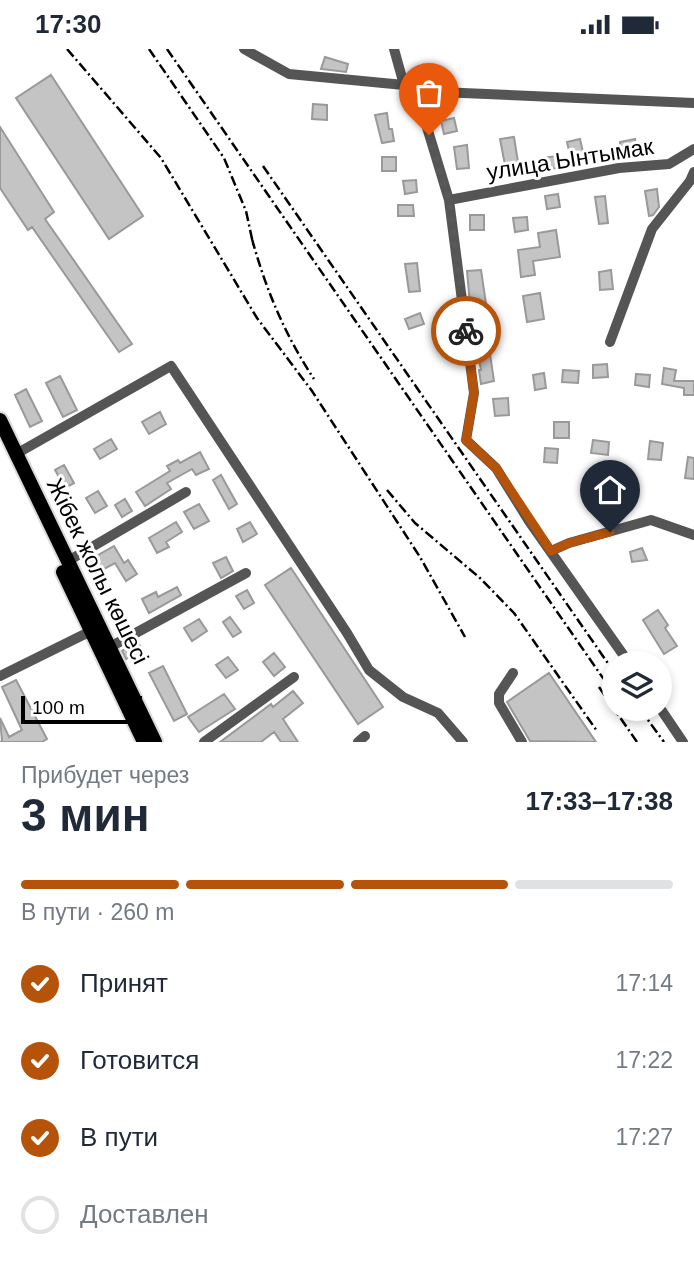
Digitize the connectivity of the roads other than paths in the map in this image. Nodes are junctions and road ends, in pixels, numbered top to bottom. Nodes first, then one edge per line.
1 (244, 49) edge
2 (394, 49) edge
3 (404, 85) junction
4 (416, 91) junction
5 (694, 103) edge
6 (694, 149) edge
7 (694, 171) edge
8 (449, 200) junction
9 (610, 342) dead end
10 (0, 420) edge
11 (0, 442) edge
12 (16, 454) junction
13 (186, 492) dead end
14 (694, 535) edge
15 (551, 551) junction
16 (68, 561) junction
17 (246, 573) dead end
18 (91, 631) junction
19 (110, 647) junction
20 (621, 651) edge
21 (513, 673) dead end
22 (0, 676) edge
23 (294, 677) dead end
24 (669, 721) edge
25 (144, 742) edge
26 (155, 742) edge
27 (204, 742) edge
28 (463, 742) edge
29 (522, 742) edge
30 (683, 742) edge

1 - 3 street
2 - 3 street
3 - 4 street
4 - 5 street
4 - 8 street
6 - 8 street, улица Ынтымак
7 - 9 street
8 - 15 street
10 - 12 main road, Жібек жолы көшесі
11 - 18 main road, Жібек жолы көшесі
12 - 16 main road, Жібек жолы көшесі
12 - 28 street
13 - 16 street
14 - 15 street
15 - 20 street
16 - 19 main road, Жібек жолы көшесі
17 - 19 street
18 - 22 street
18 - 25 main road, Жібек жолы көшесі
19 - 26 main road, Жібек жолы көшесі
21 - 29 street
23 - 27 street
24 - 30 street

